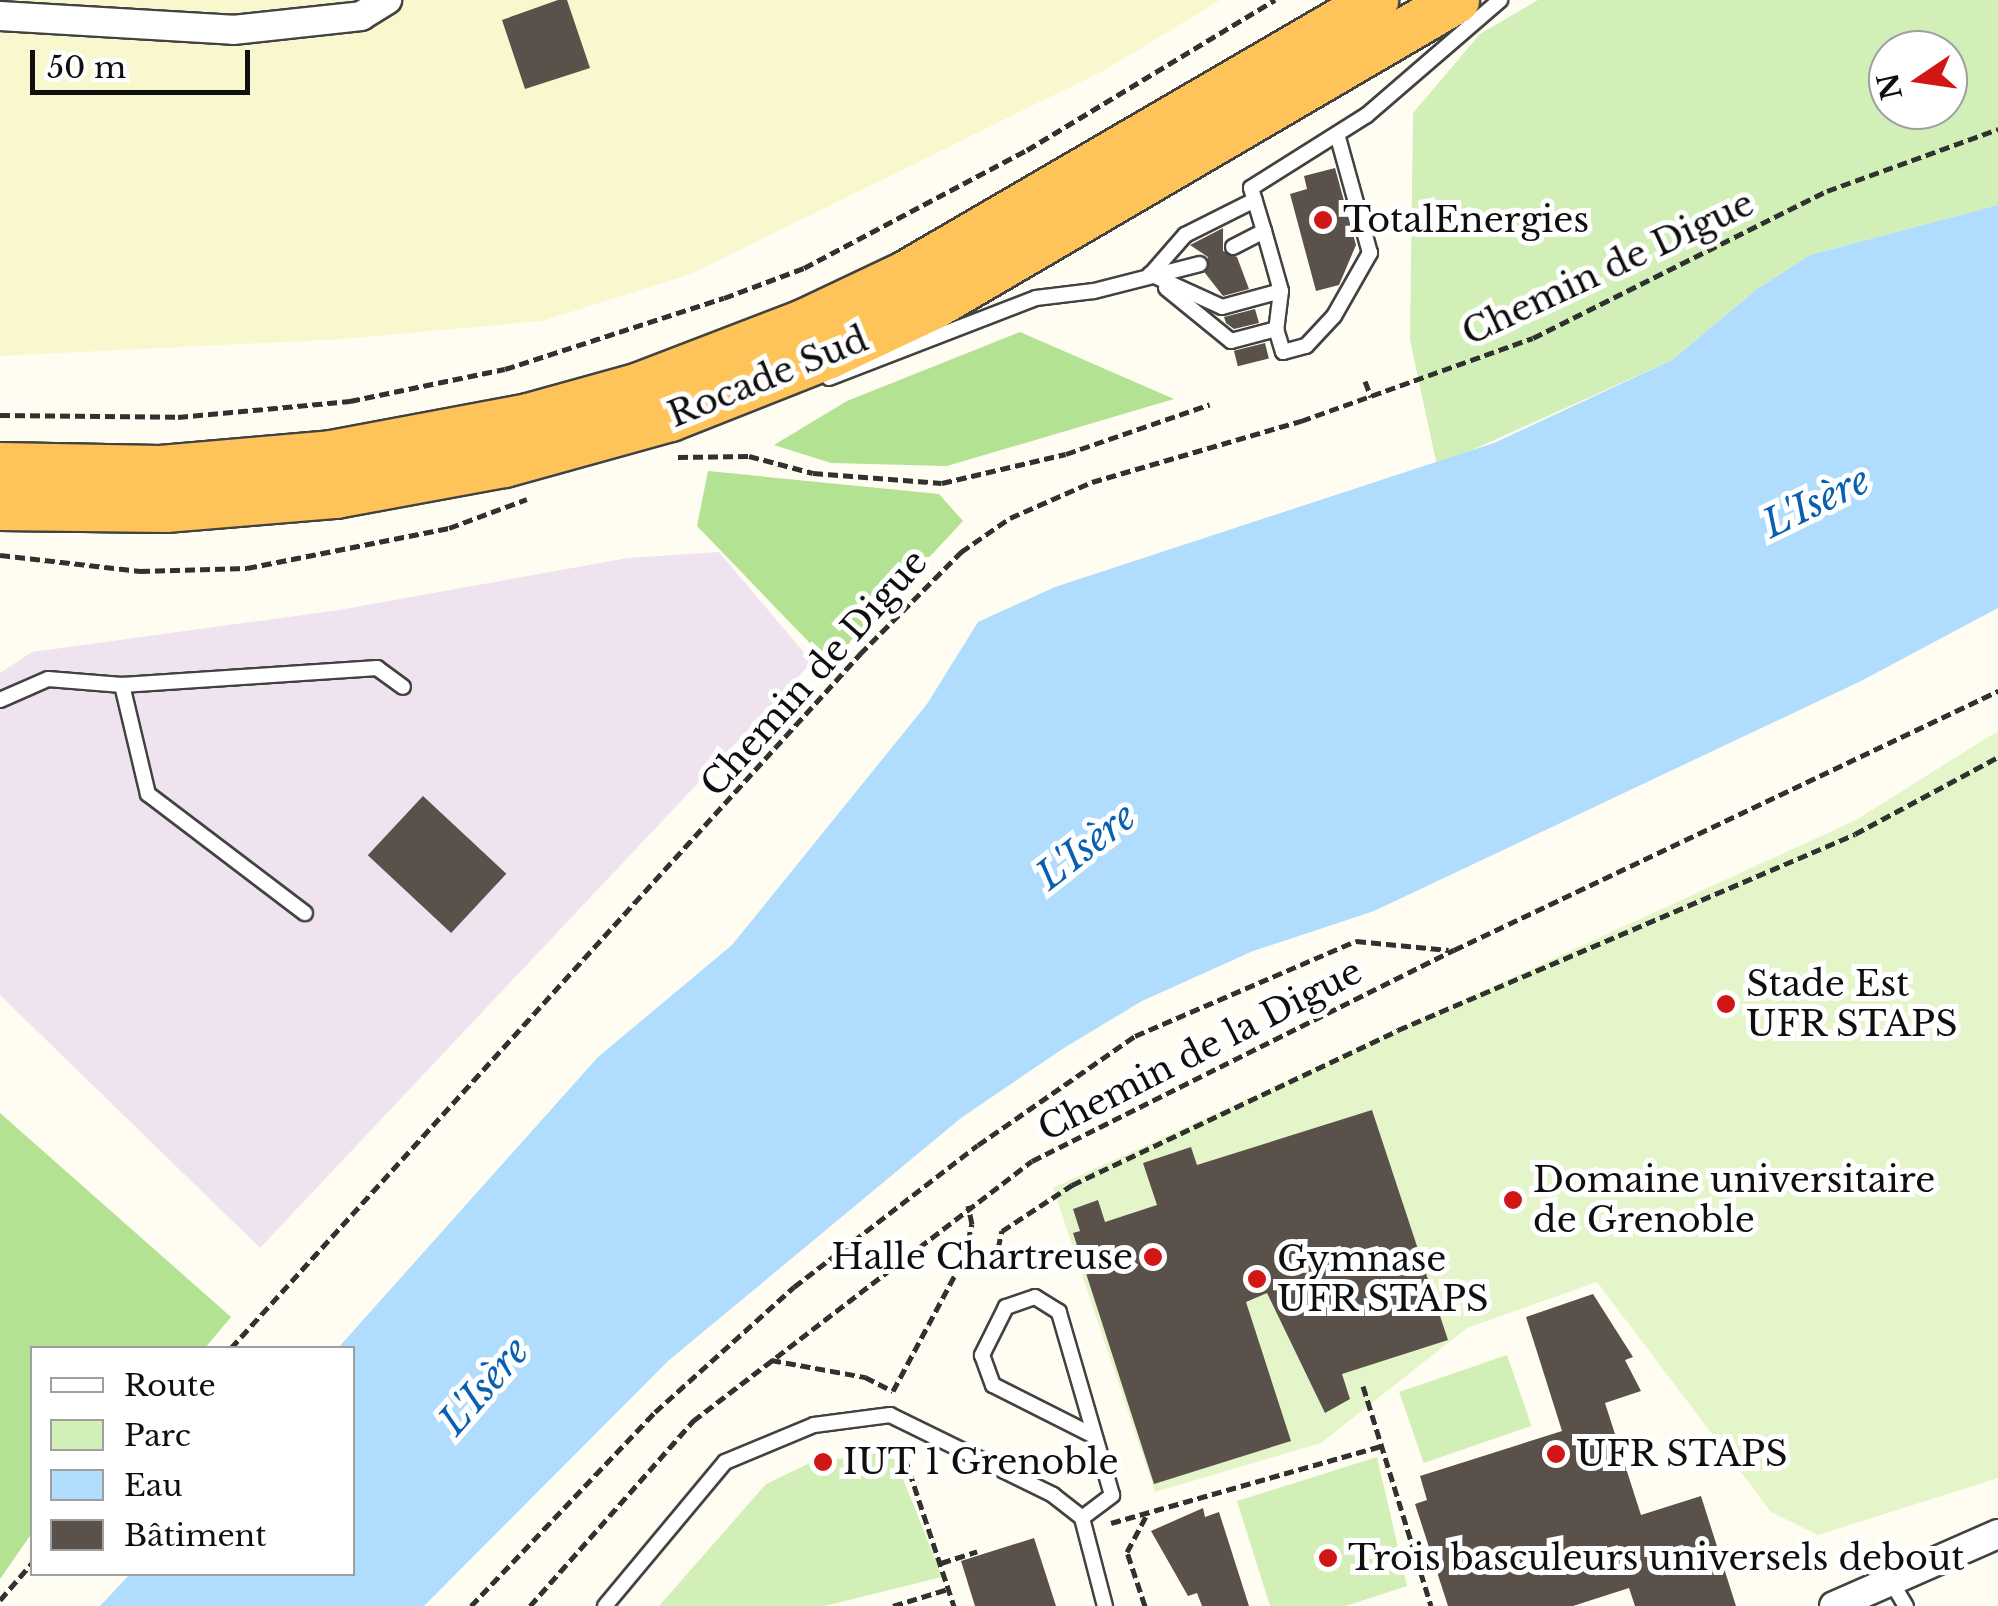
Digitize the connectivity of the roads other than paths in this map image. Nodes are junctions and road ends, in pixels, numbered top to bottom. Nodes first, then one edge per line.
1 (387, 0) edge
2 (1375, 0) edge
3 (1456, 0) edge
4 (1500, 0) edge
5 (0, 16) edge
6 (1337, 134) junction
7 (1254, 200) junction
8 (1264, 230) junction
9 (1233, 247) dead end
10 (1200, 264) dead end
11 (1150, 274) junction
12 (1281, 290) junction
13 (1276, 329) junction
14 (811, 385) dead end
15 (776, 396) dead end
16 (611, 437) junction
17 (0, 465) edge
18 (0, 507) edge
19 (122, 685) junction
20 (403, 687) dead end
21 (0, 700) edge
22 (305, 913) dead end
23 (1092, 1436) junction
24 (1082, 1518) junction
25 (1998, 1534) edge
26 (1888, 1577) junction
27 (605, 1606) edge
28 (1105, 1606) edge
29 (1834, 1606) edge
30 (1906, 1606) edge

1 - 5 street
2 - 17 highway, Rocade Sud
3 - 16 highway, Rocade Sud
4 - 6 lane
6 - 7 lane
6 - 13 lane
7 - 8 lane
7 - 11 lane
8 - 9 lane
8 - 12 lane
10 - 11 lane
11 - 12 lane
11 - 13 lane
11 - 14 lane
12 - 13 lane
15 - 16 lane
16 - 18 highway, Rocade Sud
19 - 20 lane
19 - 21 lane
19 - 22 lane
23 - 23 lane
23 - 24 lane
24 - 27 lane
24 - 28 lane
25 - 26 street
26 - 29 street
26 - 30 lane

